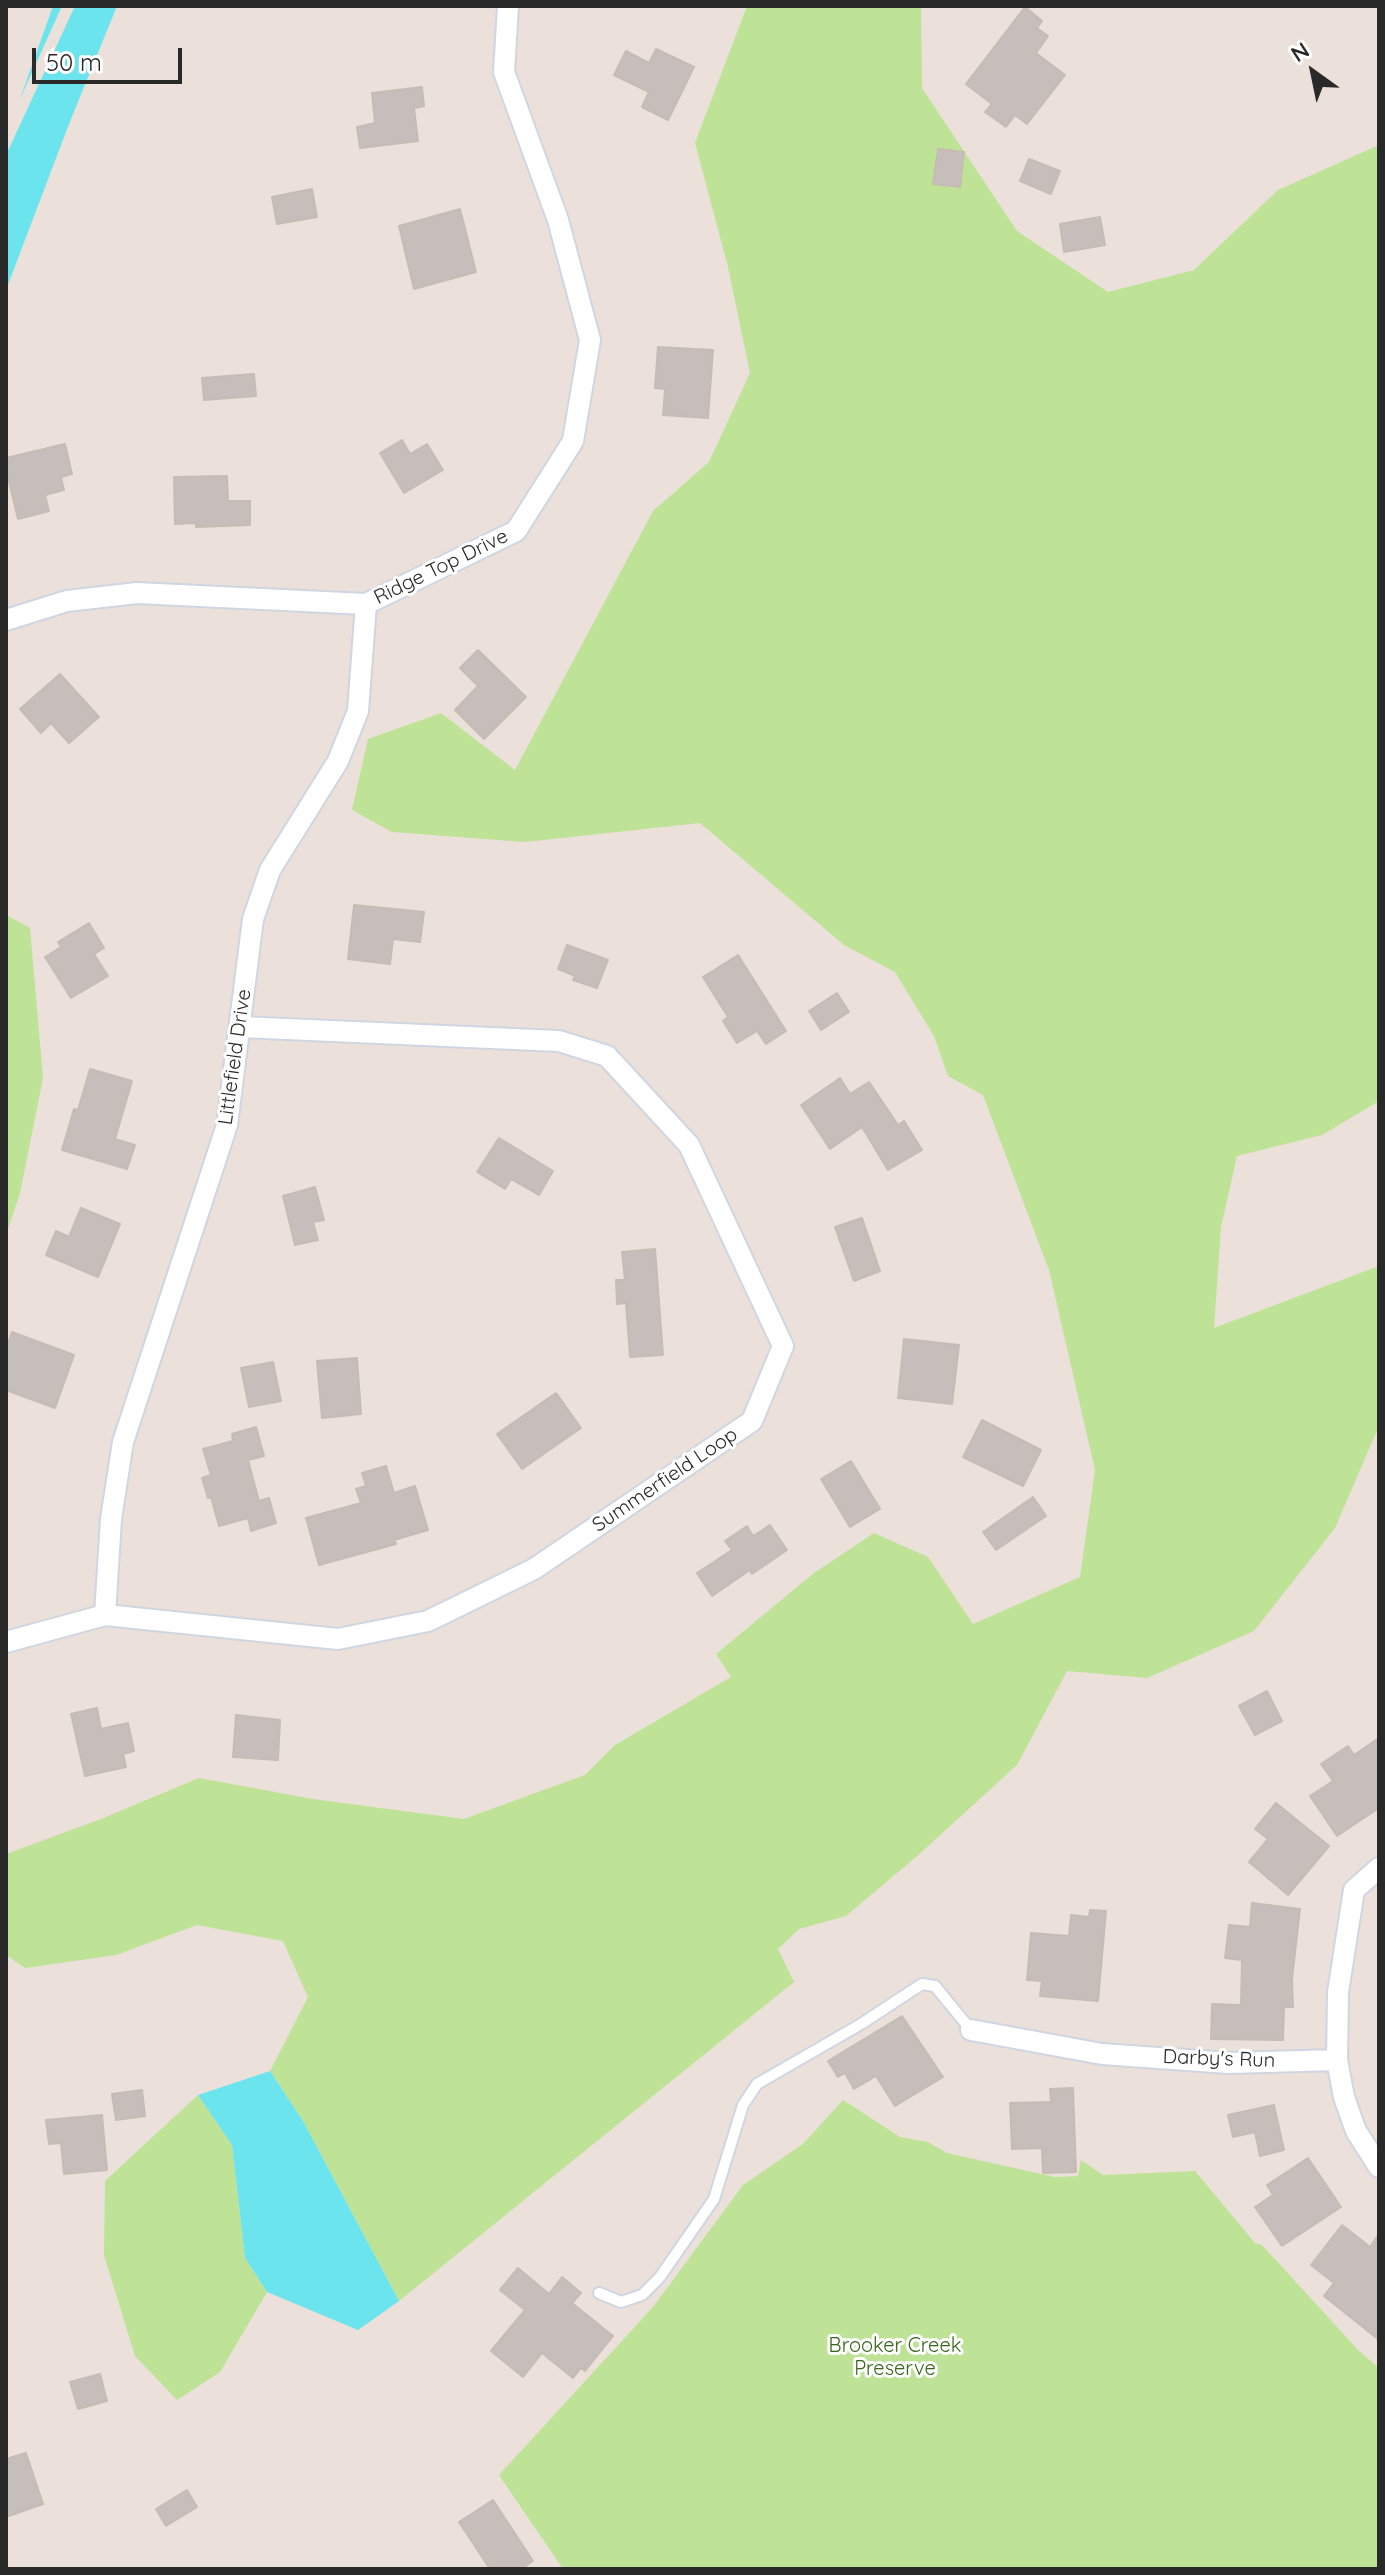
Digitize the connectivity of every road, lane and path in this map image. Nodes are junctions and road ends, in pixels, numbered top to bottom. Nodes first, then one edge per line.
1 (508, 6) edge
2 (366, 604) junction
3 (6, 620) edge
4 (241, 1027) junction
5 (105, 1615) junction
6 (6, 1642) edge
7 (1379, 1868) edge
8 (971, 2030) joint
9 (1337, 2060) junction
10 (1379, 2167) edge
11 (599, 2293) dead end

1 - 2 street, Ridge Top Drive
2 - 3 street, Ridge Top Drive
2 - 4 street, Littlefield Drive
4 - 5 street, Littlefield Drive
4 - 5 street, Summerfield Loop
5 - 6 street, Summerfield Loop
7 - 9 street
8 - 9 street, Darby's Run
8 - 11 lane
9 - 10 street

